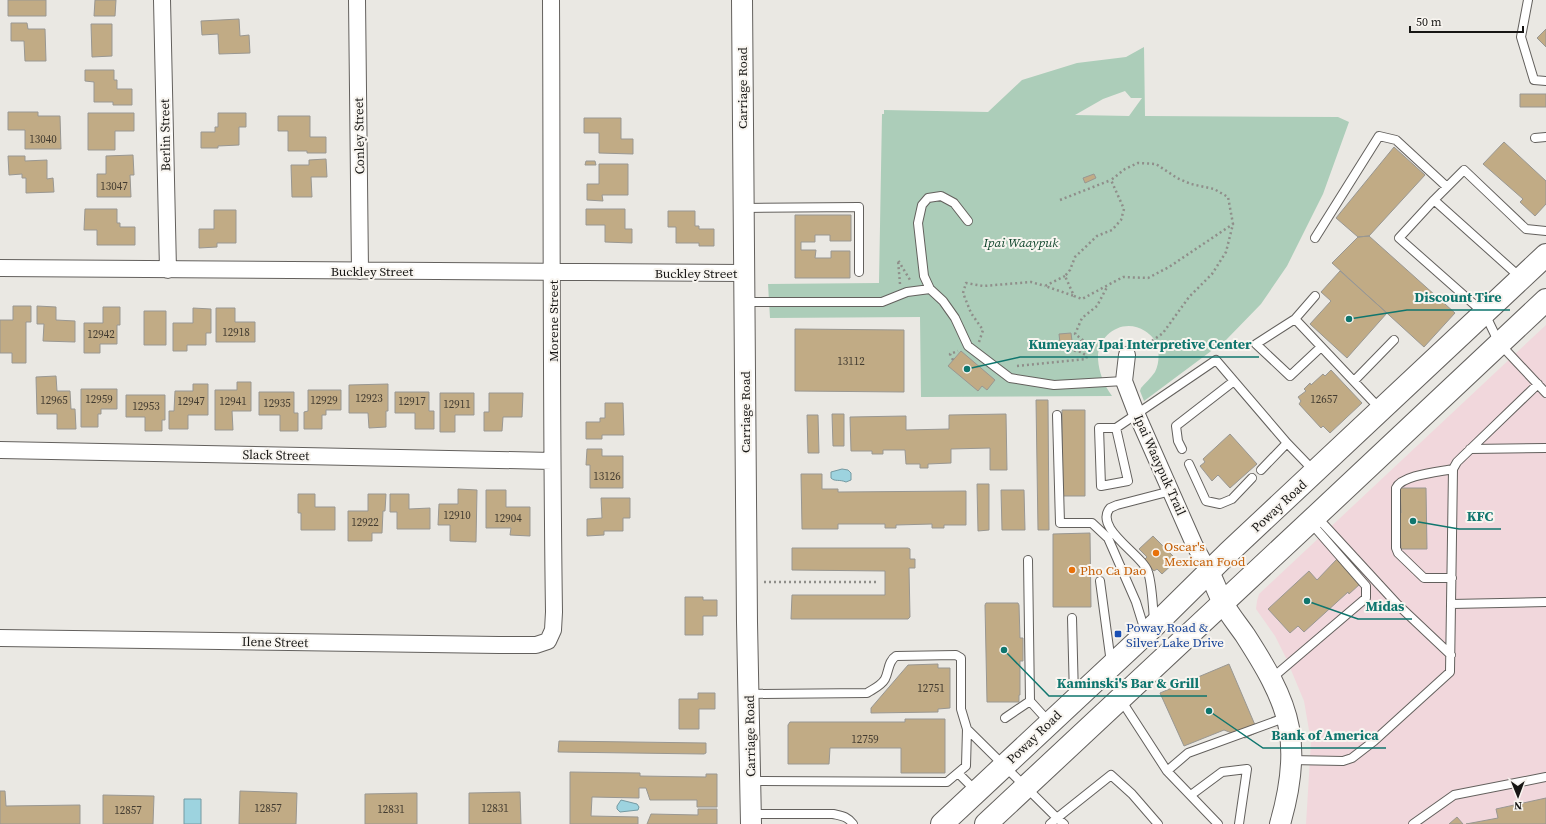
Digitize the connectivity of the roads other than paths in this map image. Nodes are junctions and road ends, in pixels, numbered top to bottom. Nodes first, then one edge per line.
1 (162, 0) edge
2 (357, 0) edge
3 (551, 0) edge
4 (742, 0) edge
5 (1528, 0) edge
6 (1546, 81) edge
7 (1546, 137) edge
8 (1535, 138) dead end
9 (1447, 187) junction
10 (1434, 200) junction
11 (743, 208) junction
12 (968, 221) dead end
13 (1545, 229) edge
14 (1315, 238) dead end
15 (1546, 255) edge
16 (0, 268) edge
17 (168, 270) junction
18 (360, 271) junction
19 (553, 272) junction
20 (859, 272) dead end
21 (744, 273) junction
22 (1521, 278) junction
23 (930, 290) junction
24 (1315, 296) dead end
25 (1546, 300) edge
26 (744, 302) junction
27 (1485, 314) junction
28 (1295, 319) junction
29 (1394, 340) dead end
30 (1500, 343) junction
31 (1321, 347) junction
32 (1127, 355) dead end
33 (1124, 381) junction
34 (1234, 381) junction
35 (1354, 381) junction
36 (1538, 384) junction
37 (1546, 393) edge
38 (1382, 410) junction
39 (1057, 415) dead end
40 (1137, 415) junction
41 (1116, 428) junction
42 (1287, 443) junction
43 (1546, 448) edge
44 (1182, 449) dead end
45 (1470, 449) junction
46 (0, 450) edge
47 (552, 461) junction
48 (1189, 464) dead end
49 (1453, 469) junction
50 (1261, 470) dead end
51 (1315, 472) junction
52 (1252, 478) dead end
53 (1171, 491) junction
54 (1313, 519) junction
55 (1028, 560) dead end
56 (1209, 572) junction
57 (1452, 578) junction
58 (1100, 581) dead end
59 (1546, 602) edge
60 (1223, 603) junction
61 (1451, 604) junction
62 (1072, 618) dead end
63 (1150, 629) junction
64 (0, 638) edge
65 (548, 641) joint
66 (1451, 655) junction
67 (1111, 666) junction
68 (1271, 679) junction
69 (749, 694) junction
70 (1074, 699) junction
71 (1120, 699) junction
72 (1030, 701) junction
73 (1287, 717) junction
74 (1005, 718) dead end
75 (1049, 722) junction
76 (967, 729) junction
77 (1291, 760) junction
78 (1004, 767) junction
79 (1168, 771) junction
80 (958, 773) junction
81 (1546, 776) edge
82 (751, 781) junction
83 (1026, 788) junction
84 (977, 792) junction
85 (1191, 796) junction
86 (1057, 818) junction
87 (751, 819) edge
88 (853, 824) edge
89 (942, 824) edge
90 (986, 824) edge
91 (1050, 824) edge
92 (1064, 824) edge
93 (1158, 824) edge
94 (1218, 824) edge
95 (1239, 824) edge
96 (1280, 824) edge
97 (1413, 824) edge

1 - 17 street, Berlin Street
2 - 18 street, Conley Street
3 - 19 street, Morene Street
4 - 11 street, Carriage Road
5 - 6 lane
7 - 8 lane
9 - 10 lane
9 - 13 lane
9 - 14 lane
10 - 22 lane
10 - 27 lane
11 - 20 lane
11 - 21 street, Carriage Road
12 - 23 lane
15 - 22 main road, Poway Road
16 - 17 street, Buckley Street
17 - 18 street, Buckley Street
18 - 19 street, Buckley Street
19 - 21 street, Buckley Street
19 - 47 street, Morene Street
21 - 26 street, Carriage Road
22 - 27 main road, Poway Road
23 - 26 lane
23 - 33 lane
24 - 28 lane
25 - 30 main road
26 - 69 street, Carriage Road
27 - 30 lane
27 - 38 main road, Poway Road
28 - 31 lane
28 - 31 lane
29 - 35 lane
30 - 36 lane
30 - 54 main road
31 - 35 lane
32 - 33 street, Ipai Waaypuk Trail
33 - 40 street, Ipai Waaypuk Trail
34 - 40 lane
34 - 42 lane
34 - 44 lane
35 - 38 lane
36 - 37 lane
36 - 45 lane
38 - 51 main road, Poway Road
39 - 63 lane
40 - 41 lane
40 - 53 street, Ipai Waaypuk Trail
41 - 41 lane
42 - 50 lane
42 - 51 lane
43 - 45 lane
45 - 49 lane
46 - 47 street, Slack Street
47 - 65 street, Morene Street
48 - 52 lane
49 - 57 lane
49 - 57 lane
51 - 56 main road, Poway Road
53 - 56 street, Ipai Waaypuk Trail
53 - 63 lane
54 - 60 main road
54 - 66 lane
54 - 68 lane
55 - 72 lane
56 - 60 street
56 - 63 main road, Poway Road
57 - 61 lane
58 - 67 lane
59 - 61 lane
60 - 68 street
60 - 71 main road
61 - 66 lane
62 - 70 lane
63 - 67 main road, Poway Road
64 - 65 street, Ilene Street
66 - 77 lane
67 - 70 main road, Poway Road
68 - 73 street
69 - 76 lane
69 - 82 street, Carriage Road
70 - 75 main road, Poway Road
71 - 79 lane
71 - 83 main road
72 - 74 lane
72 - 75 lane
73 - 77 street
73 - 79 lane
75 - 78 main road, Poway Road
76 - 78 lane
76 - 80 lane
77 - 96 street
78 - 83 lane
78 - 84 main road, Poway Road
79 - 85 lane
80 - 82 lane
80 - 84 lane
81 - 97 lane
82 - 87 street, Carriage Road
83 - 86 lane
83 - 90 main road
84 - 89 main road, Poway Road
85 - 94 lane
85 - 95 lane
86 - 91 lane
86 - 92 lane
86 - 93 lane
87 - 88 lane

